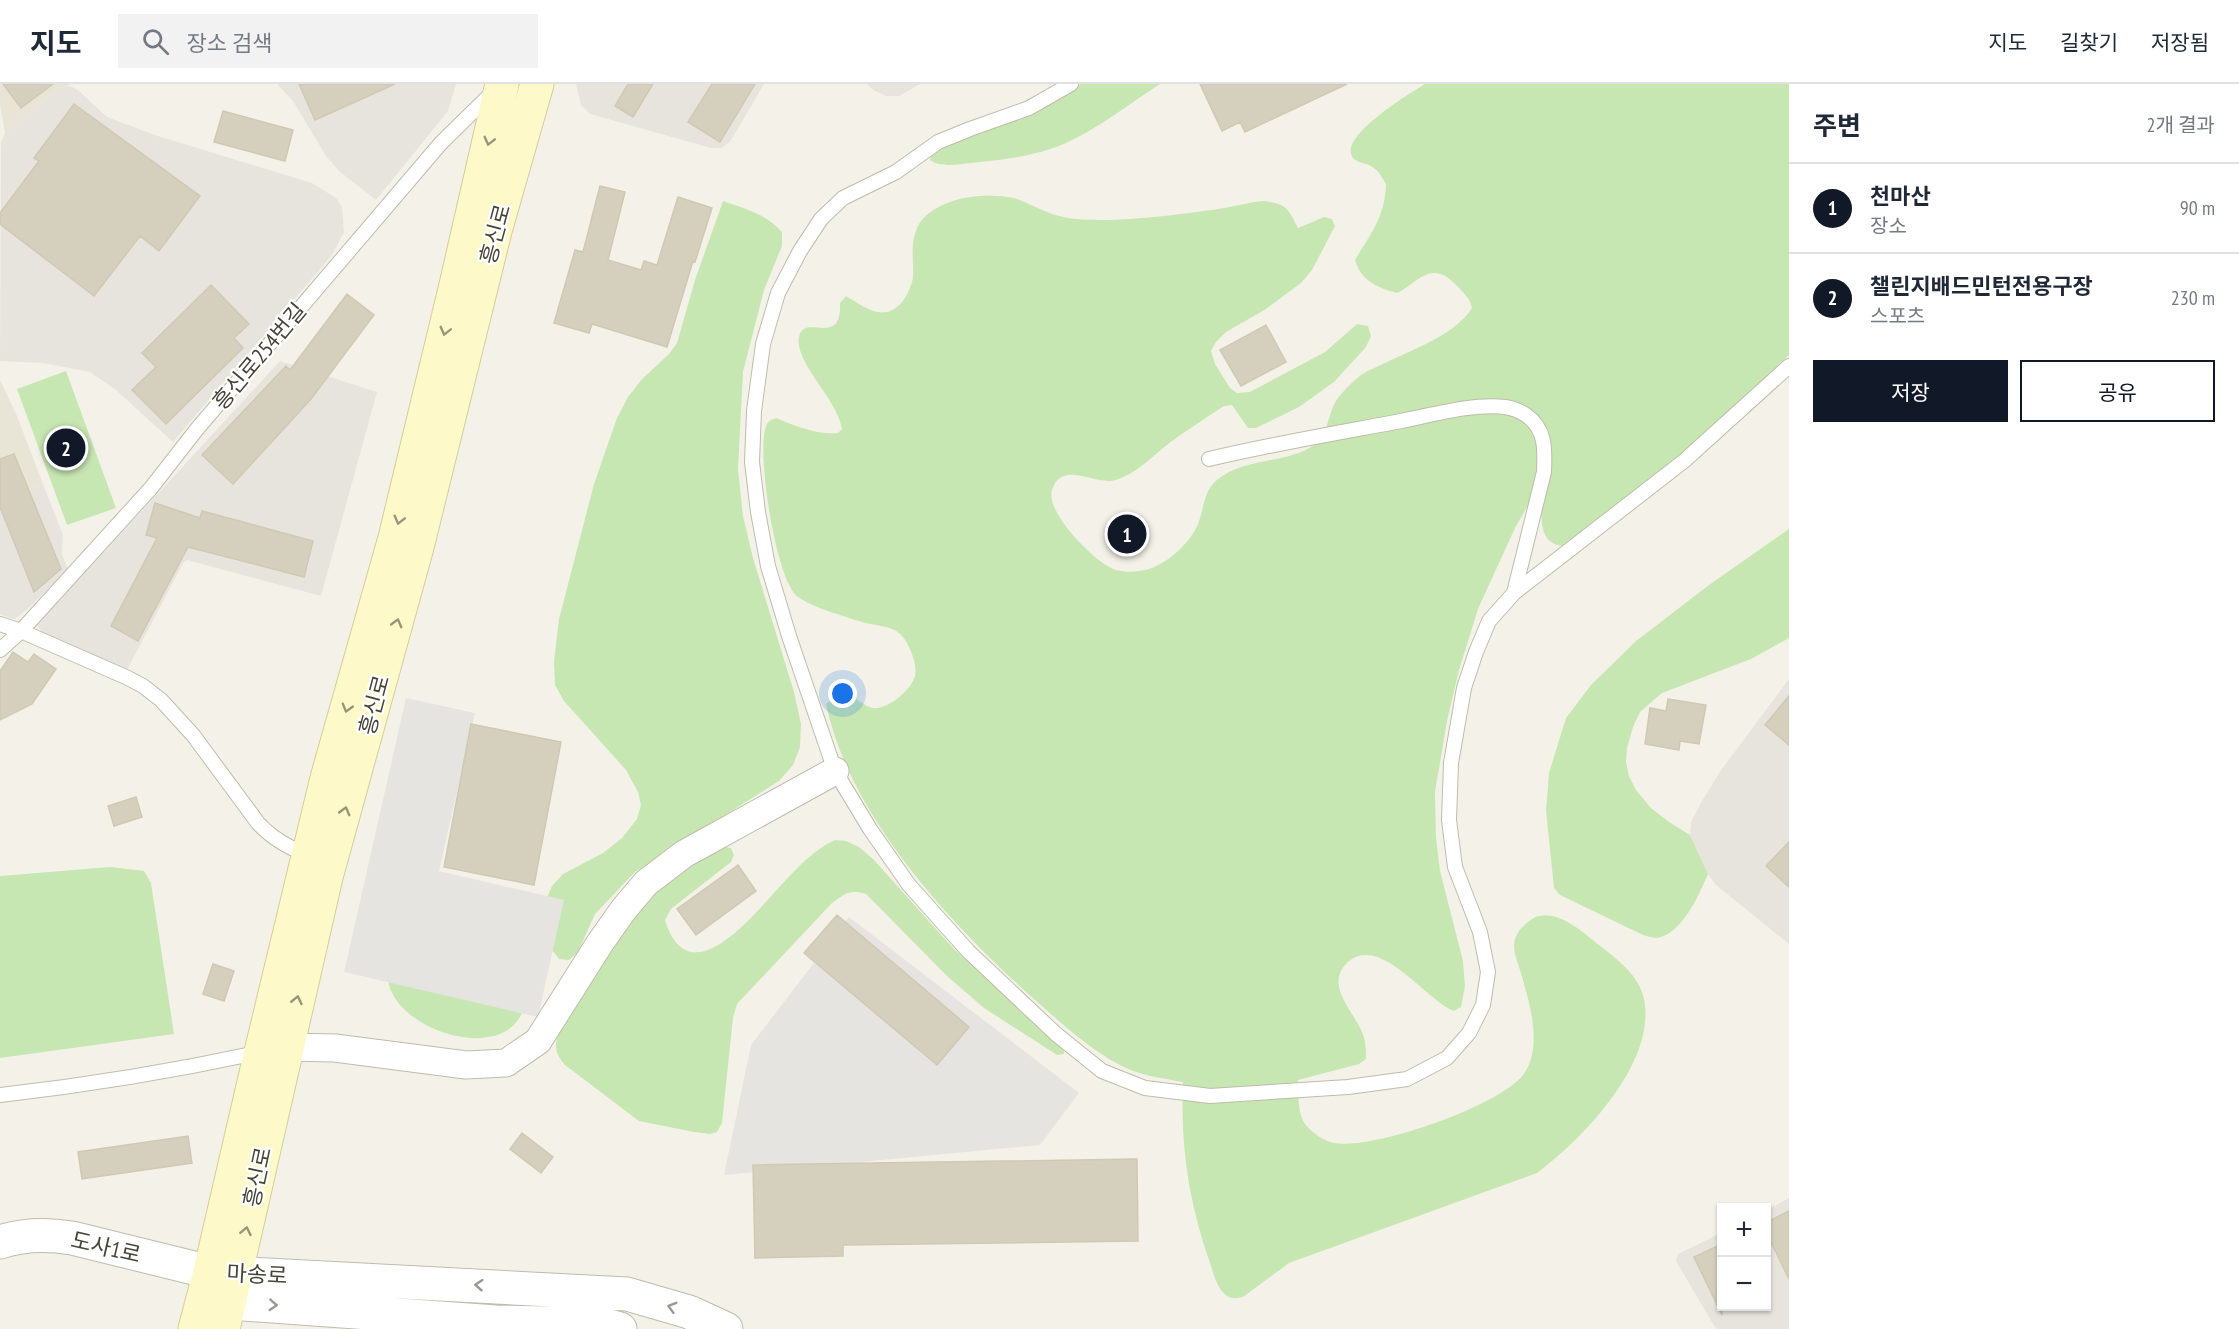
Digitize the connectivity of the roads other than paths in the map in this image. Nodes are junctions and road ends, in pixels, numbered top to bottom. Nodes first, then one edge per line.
1 (502, 84) edge
2 (537, 84) edge
3 (1071, 84) edge
4 (1789, 366) edge
5 (1209, 459) dead end
6 (1514, 593) junction
7 (0, 624) edge
8 (21, 631) junction
9 (0, 650) edge
10 (835, 771) junction
11 (309, 856) junction
12 (273, 1049) junction
13 (0, 1095) edge
14 (0, 1242) edge
15 (225, 1294) edge
16 (195, 1329) edge
17 (620, 1329) edge
18 (726, 1329) edge

1 - 8 lane, 흥신로254번길
1 -> 11 main road, 흥신로
12 -> 2 main road, 흥신로
3 - 10 lane
4 - 6 lane
5 - 6 lane
6 - 10 lane
7 - 8 lane
8 - 9 lane, 흥신로254번길
8 - 11 lane
10 - 12 street
11 - 12 main road, 흥신로
12 - 13 lane
12 - 15 main road, 흥신로
14 - 15 street, 도사1로
15 - 16 main road, 흥신로
15 -> 17 street, 마송로
18 -> 15 street, 마송로

